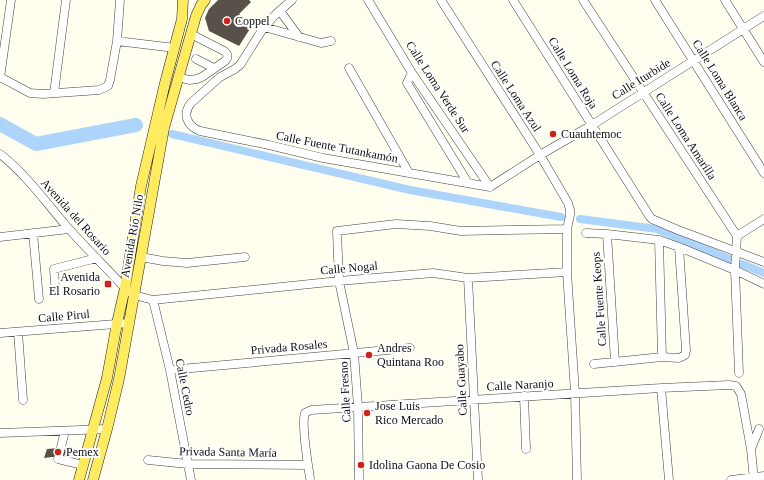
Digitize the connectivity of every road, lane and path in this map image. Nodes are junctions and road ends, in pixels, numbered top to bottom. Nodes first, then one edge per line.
1 (11, 0) edge
2 (66, 0) edge
3 (121, 0) edge
4 (183, 0) edge
5 (205, 0) edge
6 (292, 0) edge
7 (368, 0) edge
8 (441, 0) edge
9 (513, 0) edge
10 (584, 0) edge
11 (655, 0) edge
12 (725, 0) edge
13 (280, 11) junction
14 (764, 16) edge
15 (264, 27) junction
16 (743, 29) junction
17 (191, 34) junction
18 (299, 37) junction
19 (117, 41) junction
20 (331, 41) dead end
21 (175, 48) junction
22 (196, 59) dead end
23 (693, 61) junction
24 (764, 62) edge
25 (214, 68) junction
26 (349, 68) dead end
27 (412, 73) junction
28 (0, 78) edge
29 (178, 78) junction
30 (644, 92) junction
31 (54, 93) junction
32 (592, 125) junction
33 (0, 154) edge
34 (540, 155) junction
35 (409, 173) junction
36 (764, 173) edge
37 (468, 183) junction
38 (490, 187) junction
39 (764, 219) edge
40 (69, 229) junction
41 (567, 229) junction
42 (33, 233) junction
43 (586, 233) dead end
44 (607, 234) junction
45 (736, 236) junction
46 (0, 237) edge
47 (659, 240) junction
48 (679, 247) junction
49 (736, 251) junction
50 (141, 257) junction
51 (245, 257) dead end
52 (97, 258) junction
53 (764, 262) edge
54 (734, 270) junction
55 (567, 272) junction
56 (468, 278) junction
57 (339, 280) junction
58 (55, 284) dead end
59 (764, 284) edge
60 (124, 288) junction
61 (134, 295) junction
62 (39, 299) dead end
63 (153, 300) junction
64 (129, 322) junction
65 (117, 323) junction
66 (18, 332) junction
67 (0, 333) edge
68 (410, 348) dead end
69 (354, 353) junction
70 (662, 357) junction
71 (615, 362) junction
72 (594, 364) dead end
73 (170, 370) junction
74 (739, 373) dead end
75 (661, 388) junction
76 (575, 394) junction
77 (524, 396) junction
78 (23, 400) dead end
79 (474, 400) junction
80 (358, 407) junction
81 (107, 429) junction
82 (761, 429) edge
83 (93, 430) junction
84 (748, 430) junction
85 (65, 431) junction
86 (0, 433) edge
87 (526, 449) dead end
88 (751, 449) junction
89 (148, 460) dead end
90 (188, 464) junction
91 (83, 465) junction
92 (308, 465) junction
93 (764, 476) edge
94 (310, 478) dead end
95 (754, 479) edge
96 (78, 480) edge
97 (93, 480) edge
98 (191, 480) edge
99 (359, 480) edge
100 (478, 480) edge
101 (577, 480) edge
102 (669, 480) edge
103 (731, 480) edge

1 - 28 street
2 - 31 street
3 - 19 street
4 - 21 main road, Avenida Río Nilo
5 - 17 main road, Avenida Río Nilo
6 - 13 street
7 - 27 street, Calle Loma Verde Sur
8 - 34 street, Calle Loma Azul
9 - 32 street, Calle Loma Roja
10 - 30 street, Calle Loma Amarilla
11 - 23 street, Calle Loma Blanca
12 - 16 street
13 - 15 street
13 - 18 street
14 - 16 street, Calle Iturbide
15 - 18 street
15 - 35 street, Calle Fuente Tutankamón
16 - 23 street, Calle Iturbide
16 - 24 street
17 - 25 street
17 - 29 main road, Avenida Río Nilo
18 - 20 street
19 - 21 street
19 - 31 street
21 - 60 main road, Avenida Río Nilo
22 - 25 street
23 - 30 street, Calle Iturbide
23 - 36 street, Calle Loma Blanca
25 - 29 street
26 - 35 street
27 - 37 street
27 - 38 street, Calle Loma Verde Sur
28 - 31 street
29 - 50 main road, Avenida Río Nilo
30 - 32 street, Calle Iturbide
30 - 45 street, Calle Loma Amarilla
32 - 34 street, Calle Iturbide
32 - 49 street, Calle Loma Roja
33 - 40 street, Avenida del Rosario
34 - 38 street, Calle Iturbide
34 - 41 street, Calle Loma Azul
35 - 37 street, Calle Fuente Tutankamón
37 - 38 street, Calle Fuente Tutankamón
39 - 45 street
40 - 42 street
40 - 52 street, Avenida del Rosario
41 - 55 street, Calle Loma Azul
41 - 57 street, Calle Fresno
42 - 46 street
42 - 62 street
43 - 44 street
44 - 47 street
44 - 71 street, Calle Fuente Keops
45 - 49 street
47 - 48 street
47 - 70 street
48 - 54 street
48 - 70 street
49 - 53 street, Calle Loma Roja
49 - 54 street
50 - 51 street
50 - 61 main road, Avenida Río Nilo
52 - 58 street
52 - 60 street, Avenida del Rosario
54 - 59 street
54 - 74 street
55 - 56 street, Calle Nogal
55 - 76 street, Calle Loma Azul
56 - 57 street, Calle Nogal
56 - 79 street, Calle Guayabo
57 - 63 street, Calle Nogal
57 - 69 street, Calle Fresno
60 - 61 street, Avenida del Rosario
60 - 65 main road, Avenida Río Nilo
61 - 63 street, Calle Nogal
61 - 64 main road, Avenida Río Nilo
63 - 73 street, Calle Cedro
64 - 65 street, Calle Pirul
64 - 81 main road, Avenida Río Nilo
65 - 66 street, Calle Pirul
65 - 83 main road, Avenida Río Nilo
66 - 67 street, Calle Pirul
66 - 78 street
68 - 69 street, Privada Rosales
69 - 73 street, Privada Rosales
69 - 80 street, Calle Fresno
70 - 71 street
71 - 72 street
73 - 90 street, Calle Cedro
75 - 76 street, Calle Naranjo
75 - 84 street, Calle Naranjo
75 - 102 street
76 - 77 street, Calle Naranjo
76 - 101 street, Calle Loma Azul
77 - 79 street, Calle Naranjo
77 - 87 street
79 - 80 street, Calle Naranjo
79 - 100 street, Calle Guayabo
80 - 92 street, Calle Naranjo
80 - 99 street, Calle Fresno
81 - 83 street
81 - 97 main road, Avenida Río Nilo
82 - 84 street
82 - 88 street
83 - 85 street
83 - 91 main road, Avenida Río Nilo
84 - 88 street
85 - 86 street
85 - 91 street
88 - 95 street
89 - 90 street, Privada Santa María
90 - 92 street, Privada Santa María
90 - 98 street, Calle Cedro
91 - 96 main road, Avenida Río Nilo
92 - 94 street
93 - 95 street
95 - 103 street

